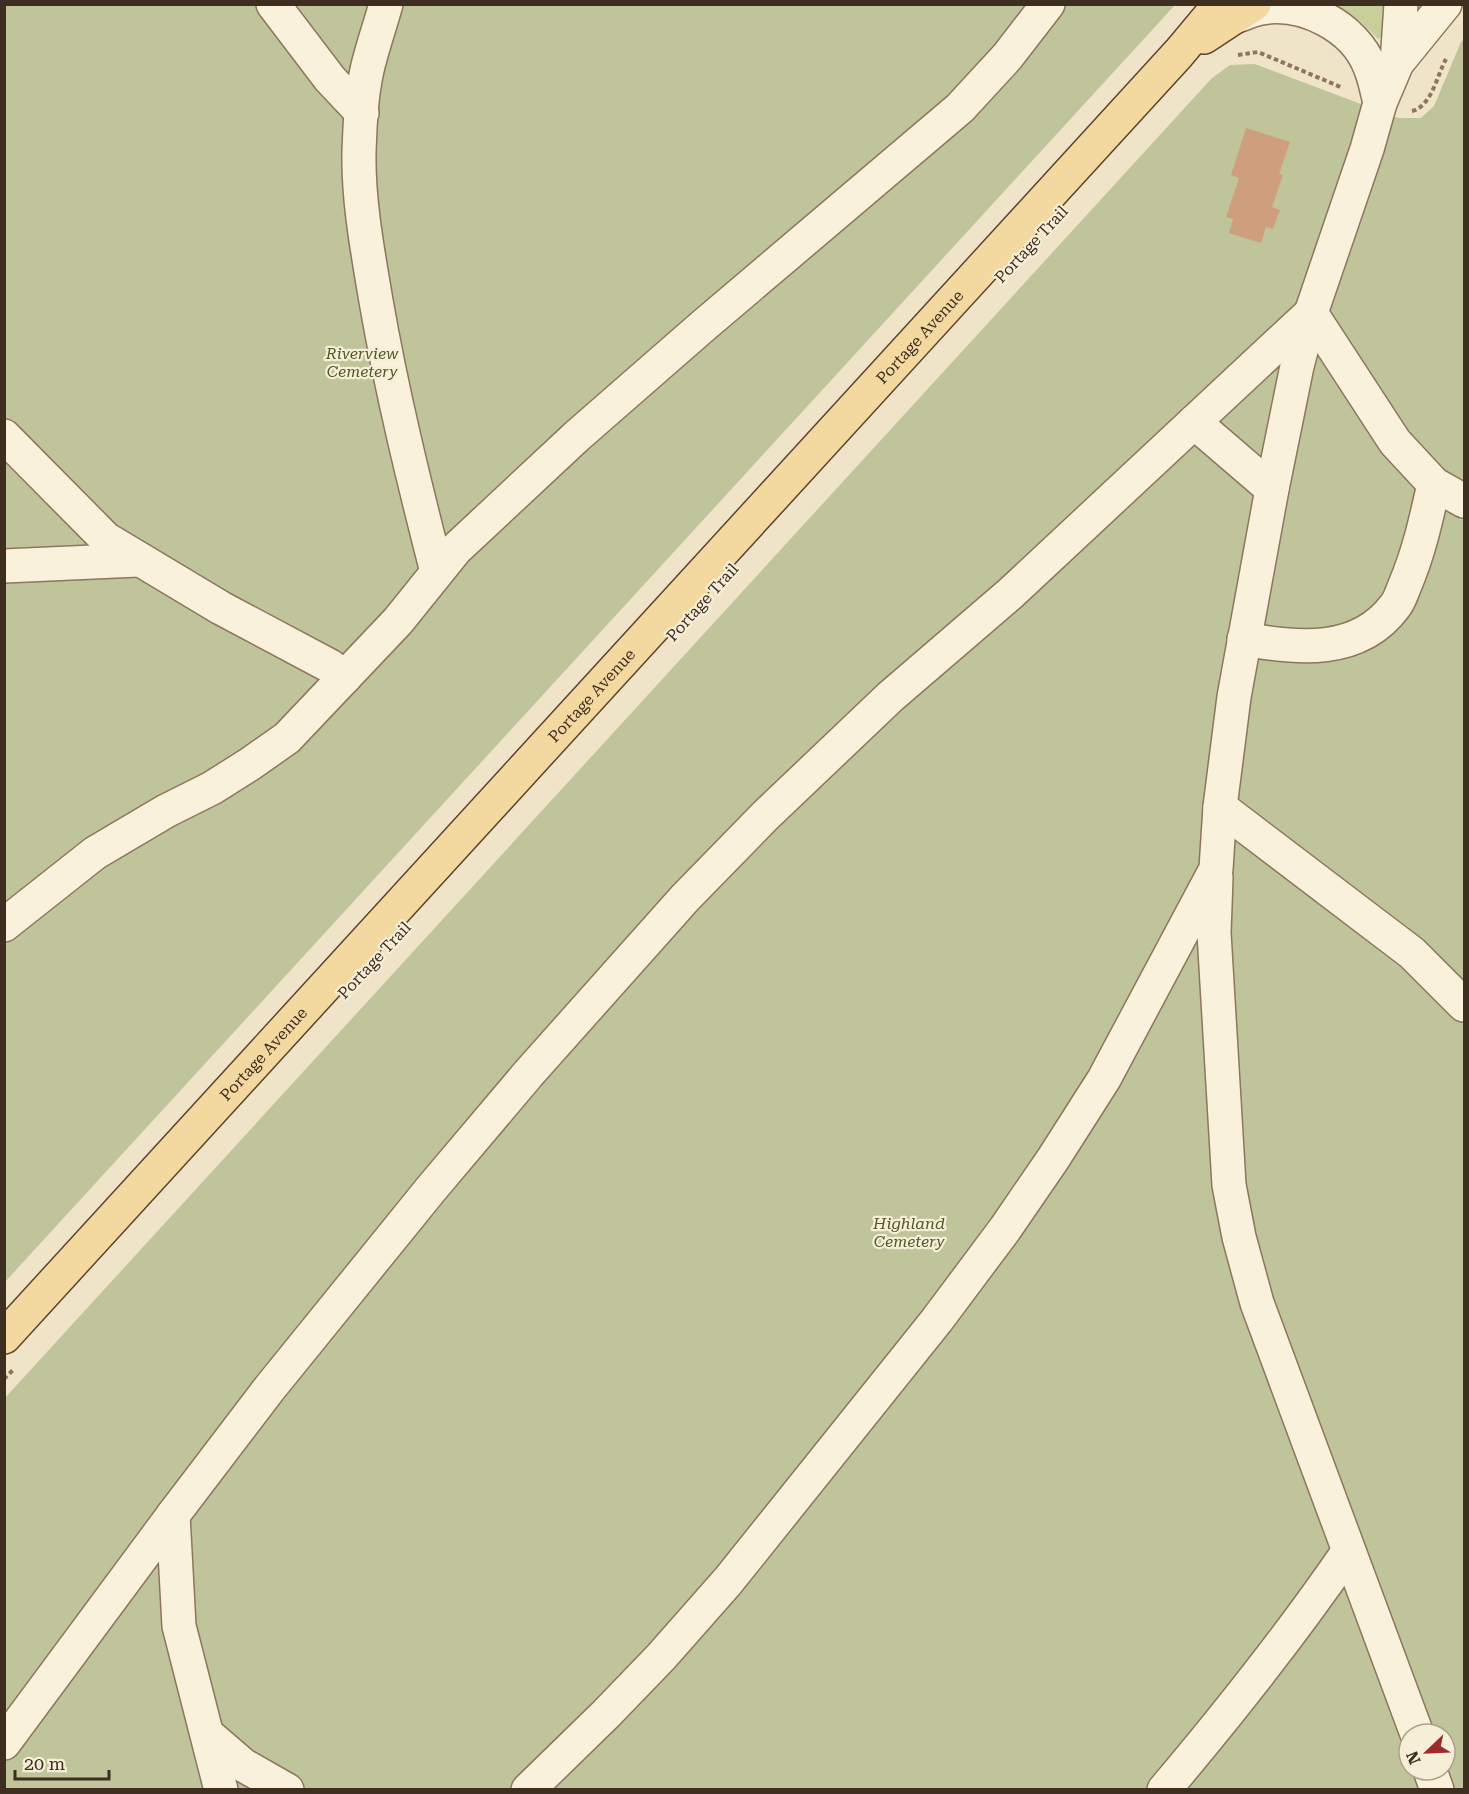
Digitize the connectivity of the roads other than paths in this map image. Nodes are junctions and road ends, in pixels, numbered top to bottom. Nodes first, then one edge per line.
1 (273, 4) edge
2 (386, 4) edge
3 (1048, 4) edge
4 (1401, 4) edge
5 (1445, 4) edge
6 (1236, 9) edge
7 (1397, 63) junction
8 (1380, 102) junction
9 (362, 113) junction
10 (1311, 313) junction
11 (1194, 422) junction
12 (4, 436) edge
13 (1434, 484) junction
14 (1272, 489) junction
15 (1464, 501) edge
16 (138, 560) junction
17 (4, 566) edge
18 (437, 572) junction
19 (1244, 639) junction
20 (345, 677) junction
21 (1220, 807) junction
22 (1216, 869) junction
23 (4, 925) edge
24 (1464, 1005) edge
25 (13, 1349) edge
26 (173, 1515) junction
27 (1348, 1552) junction
28 (1412, 1722) edge
29 (207, 1734) junction
30 (4, 1743) edge
31 (221, 1790) edge
32 (287, 1790) edge
33 (528, 1790) edge
34 (1164, 1790) edge

1 - 9 lane
2 - 9 lane
3 - 18 lane
4 - 7 lane
5 - 7 lane
6 - 8 lane
6 - 25 main road, Portage Avenue
7 - 8 lane
8 - 10 lane
9 - 18 lane
10 - 11 lane
10 - 13 lane
10 - 14 lane
11 - 14 lane
11 - 26 lane
12 - 16 lane
13 - 15 lane
13 - 19 lane
14 - 19 lane
16 - 17 lane
16 - 20 lane
18 - 20 lane
19 - 21 lane
20 - 23 lane
21 - 22 lane
21 - 24 lane
22 - 27 lane
22 - 33 lane
26 - 29 lane
26 - 30 lane
27 - 28 lane
27 - 34 lane
29 - 31 lane
29 - 32 lane

